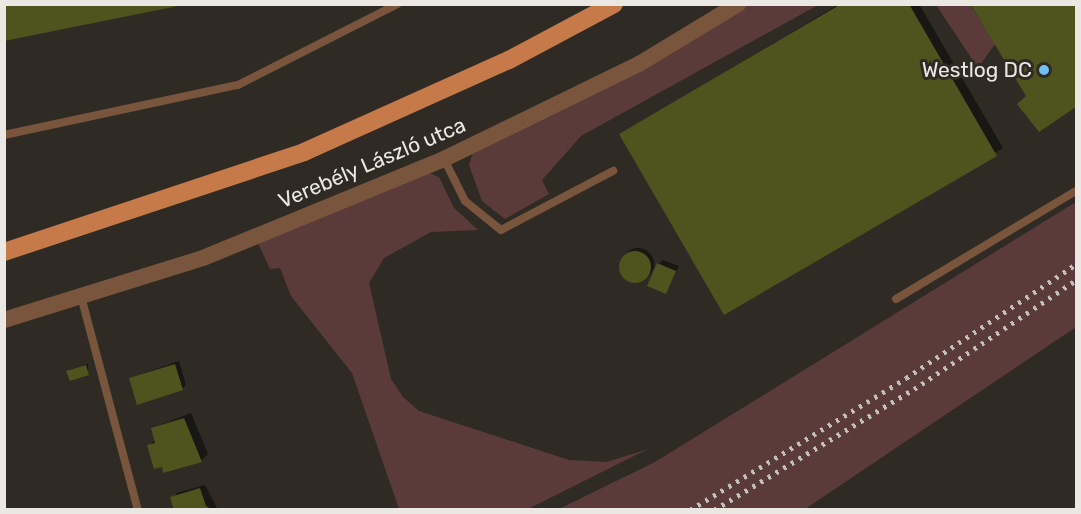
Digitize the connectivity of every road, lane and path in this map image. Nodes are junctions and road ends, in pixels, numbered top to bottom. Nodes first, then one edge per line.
1 (398, 4) edge
2 (614, 4) edge
3 (738, 4) edge
4 (4, 135) edge
5 (444, 159) junction
6 (613, 171) dead end
7 (1077, 192) edge
8 (4, 252) edge
9 (896, 298) dead end
10 (82, 300) junction
11 (4, 320) edge
12 (138, 510) edge

1 - 4 lane
2 - 8 main road
3 - 5 street, Verebély László utca
5 - 6 lane
5 - 10 street, Verebély László utca
7 - 9 lane
10 - 11 street, Verebély László utca
10 - 12 lane

